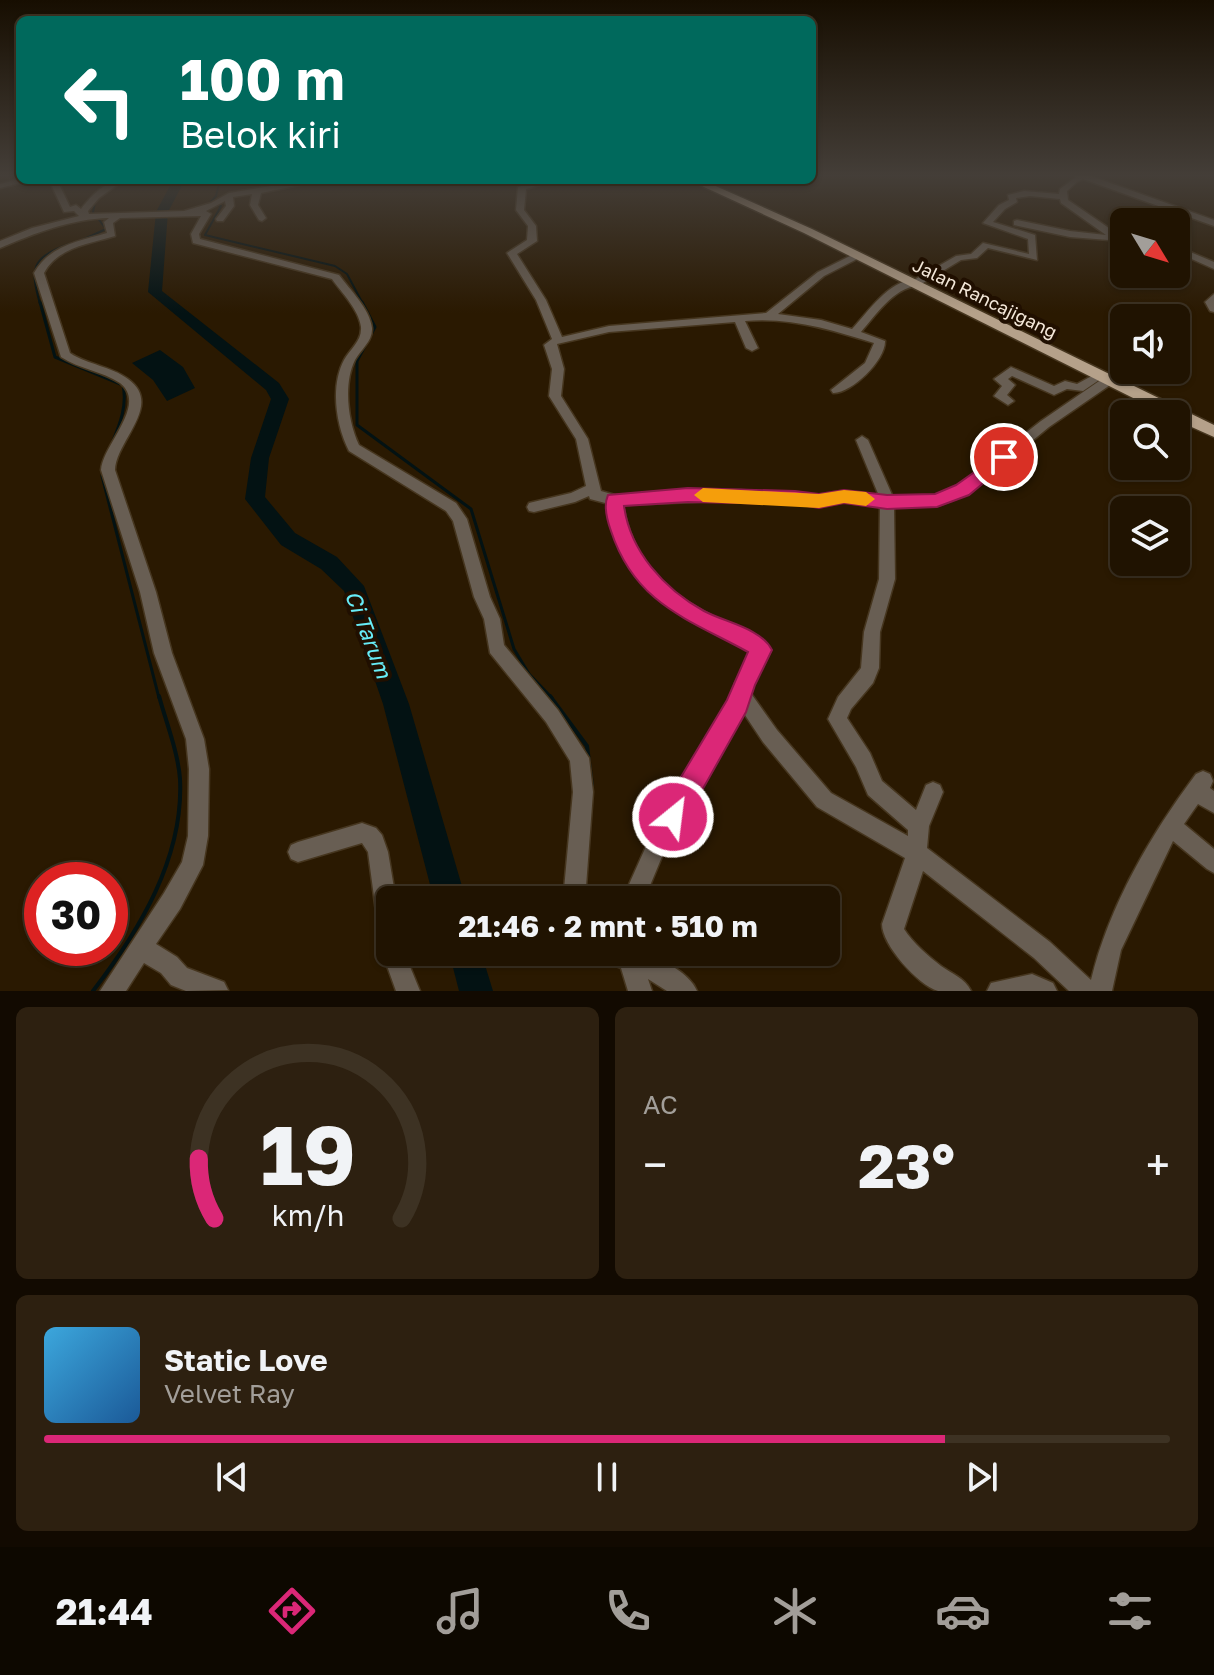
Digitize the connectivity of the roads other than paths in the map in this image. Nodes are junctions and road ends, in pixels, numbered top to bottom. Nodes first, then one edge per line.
1 (74, 220) edge
2 (111, 220) edge
3 (203, 220) edge
4 (528, 220) edge
5 (781, 220) edge
6 (990, 220) edge
7 (1004, 220) edge
8 (1090, 220) edge
9 (1110, 233) edge
10 (1110, 239) edge
11 (0, 245) edge
12 (858, 255) junction
13 (1190, 255) edge
14 (1214, 266) edge
15 (913, 283) junction
16 (769, 316) junction
17 (739, 319) junction
18 (853, 334) junction
19 (558, 340) junction
20 (752, 348) dead end
21 (1104, 378) junction
22 (837, 390) dead end
23 (1008, 401) dead end
24 (1211, 425) edge
25 (862, 440) dead end
26 (593, 488) junction
27 (615, 500) junction
28 (887, 501) junction
29 (534, 507) dead end
30 (742, 695) junction
31 (933, 792) dead end
32 (1205, 792) edge
33 (919, 826) junction
34 (1170, 826) junction
35 (298, 852) dead end
36 (917, 853) junction
37 (1214, 862) edge
38 (383, 886) edge
39 (575, 886) edge
40 (639, 886) edge
41 (141, 948) junction
42 (398, 966) edge
43 (628, 966) edge
44 (645, 966) edge
45 (216, 990) edge
46 (112, 991) edge
47 (408, 991) edge
48 (640, 991) edge
49 (685, 991) edge
50 (959, 991) edge
51 (999, 991) edge
52 (1045, 991) edge
53 (1086, 991) edge
54 (1100, 991) edge

1 - 11 street
2 - 41 street
3 - 39 street
4 - 19 street
5 - 12 main road, Jalan Rancajigang
6 - 15 street
7 - 10 street
8 - 9 street
12 - 15 main road, Jalan Rancajigang
12 - 16 street
13 - 14 street
15 - 18 street
15 - 21 main road, Jalan Rancajigang
16 - 17 street
16 - 18 street
17 - 19 street
17 - 20 street
18 - 22 street
19 - 26 street
21 - 23 street
21 - 24 main road, Jalan Rancajigang
21 - 28 street
25 - 28 street
26 - 27 street
26 - 29 street
27 - 28 street
27 - 30 street
28 - 33 street
30 - 36 street
30 - 40 street
31 - 33 street
32 - 34 street
33 - 36 street
34 - 37 street
34 - 54 street
35 - 38 street
36 - 50 street
36 - 53 street
41 - 45 street
41 - 46 street
42 - 47 street
43 - 48 street
44 - 49 street
51 - 52 street

